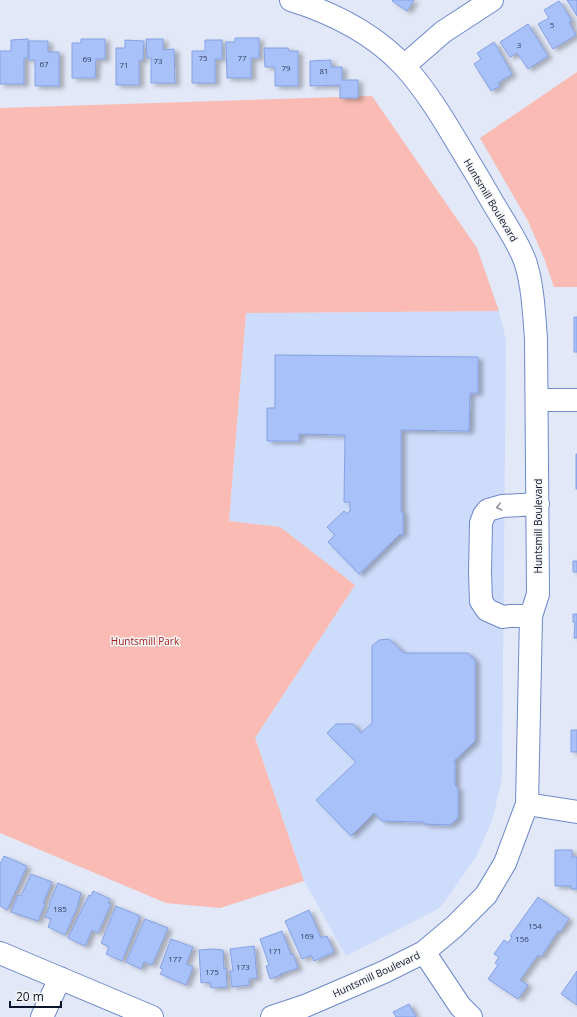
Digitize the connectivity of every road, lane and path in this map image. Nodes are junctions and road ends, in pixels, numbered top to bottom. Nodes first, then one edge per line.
1 (291, 0) edge
2 (492, 0) edge
3 (404, 66) junction
4 (537, 400) junction
5 (577, 400) edge
6 (538, 504) junction
7 (531, 616) junction
8 (528, 804) junction
9 (577, 812) edge
10 (424, 952) junction
11 (0, 953) edge
12 (60, 978) junction
13 (42, 1017) edge
14 (152, 1017) edge
15 (272, 1017) edge
16 (471, 1017) edge

1 - 3 street, Huntsmill Boulevard
2 - 3 street
3 - 4 street, Huntsmill Boulevard
4 - 5 street
4 - 6 street, Huntsmill Boulevard
6 - 7 street, Huntsmill Boulevard
6 -> 7 street
7 - 8 street, Huntsmill Boulevard
8 - 9 street
8 - 10 street, Huntsmill Boulevard
10 - 15 street, Huntsmill Boulevard
10 - 16 street
11 - 12 street
12 - 13 street
12 - 14 street

